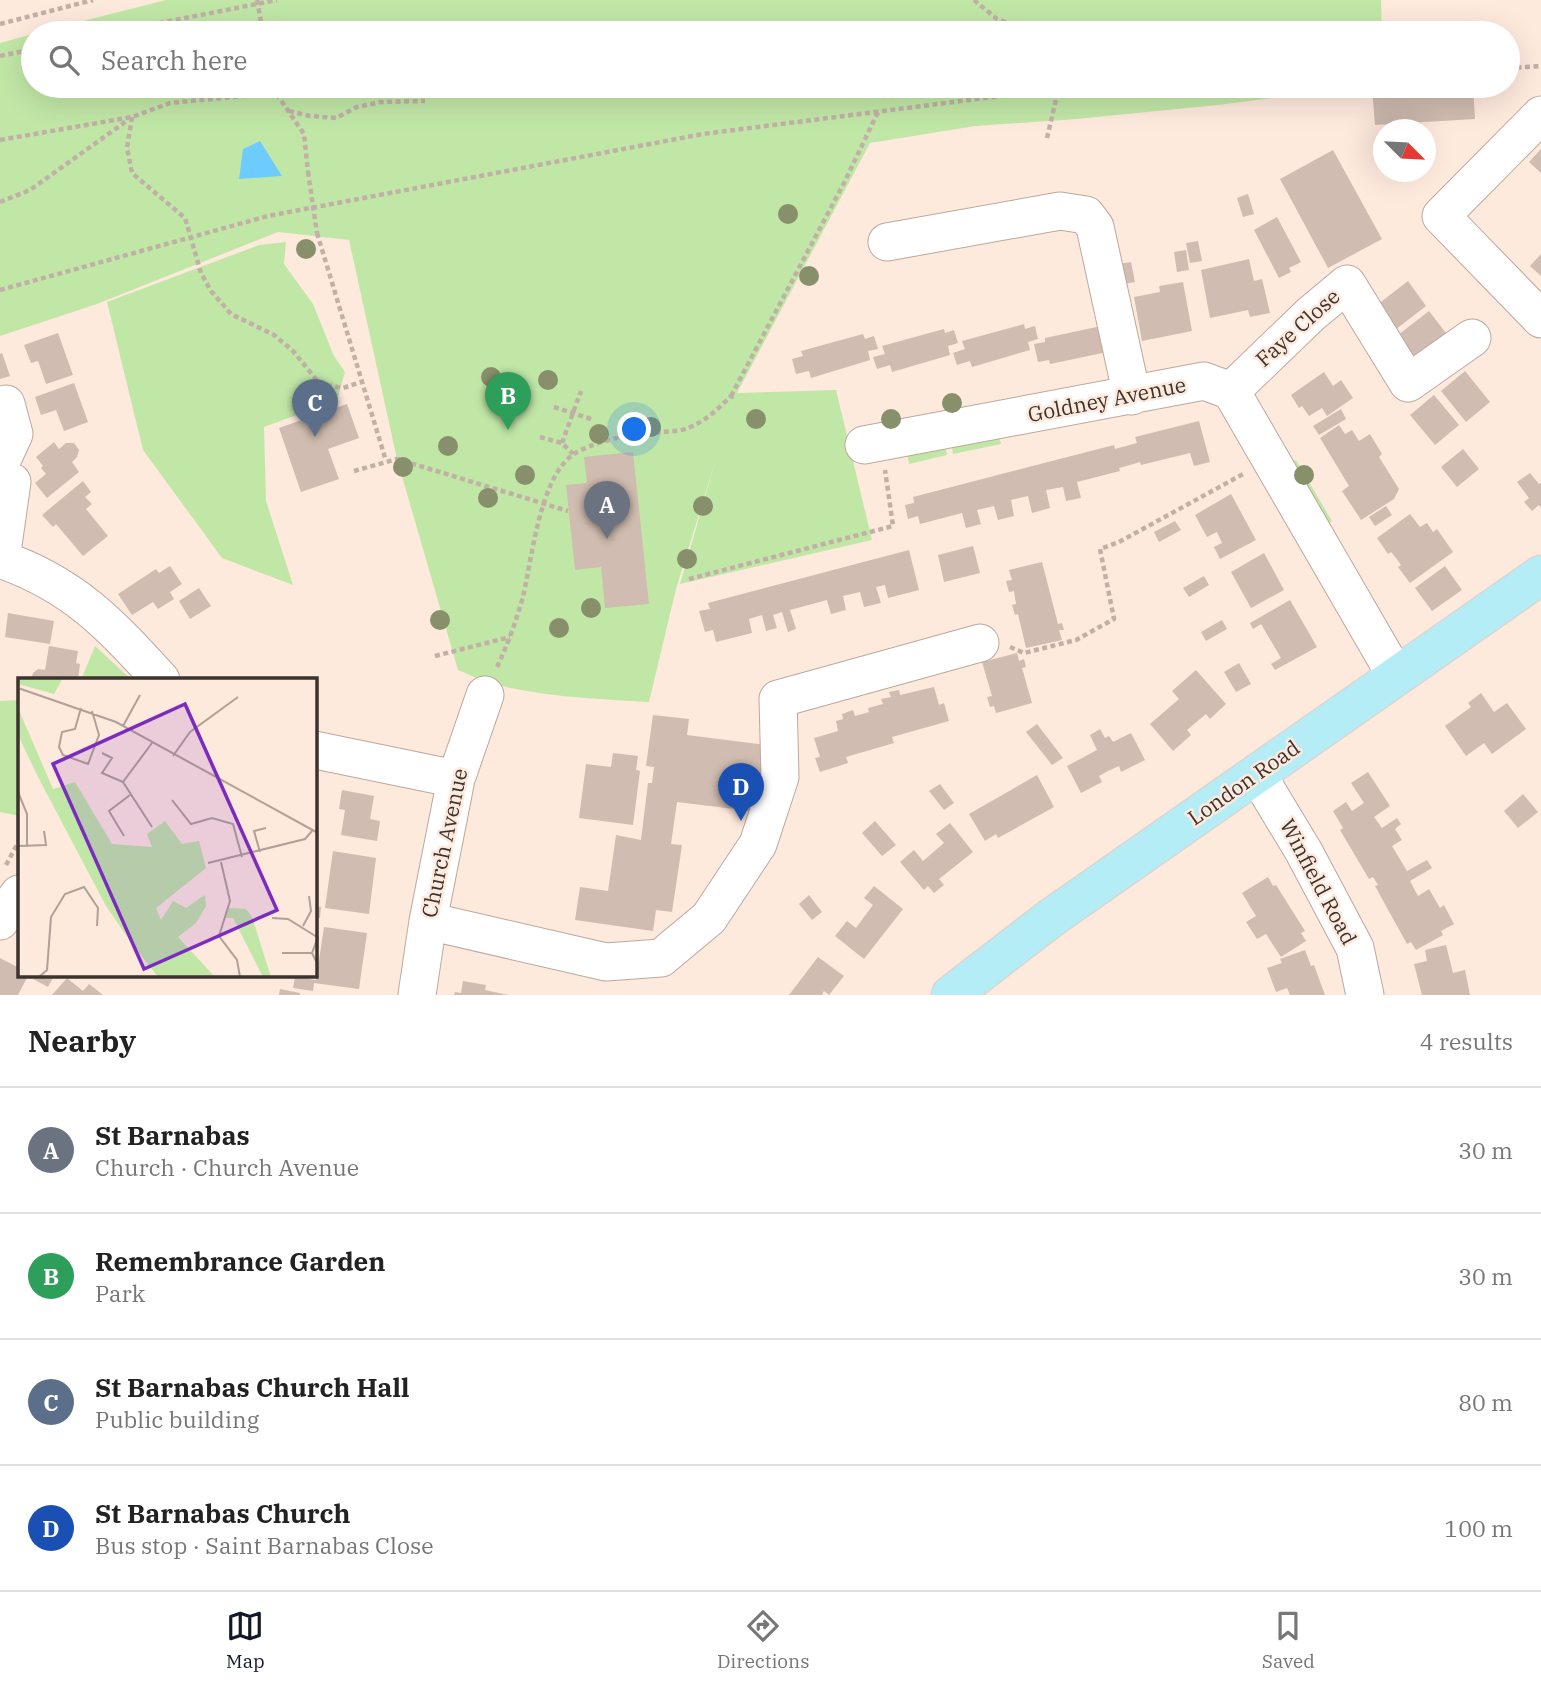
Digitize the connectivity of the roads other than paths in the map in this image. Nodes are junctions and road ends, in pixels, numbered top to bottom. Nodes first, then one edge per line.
1 (1541, 115) edge
2 (887, 242) dead end
3 (1541, 319) edge
4 (1472, 338) dead end
5 (1231, 391) junction
6 (1132, 396) junction
7 (872, 443) road end
8 (12, 461) edge
9 (0, 559) edge
10 (1541, 575) edge
11 (980, 643) road end
12 (1396, 676) junction
13 (159, 678) edge
14 (485, 695) road end
15 (317, 750) edge
16 (1257, 774) junction
17 (456, 779) junction
18 (18, 895) edge
19 (0, 921) edge
20 (428, 921) junction
21 (417, 995) edge
22 (951, 995) edge
23 (1365, 995) edge

1 - 3 street
2 - 6 street
4 - 5 street, Faye Close
5 - 6 street, Goldney Avenue
5 - 12 street
6 - 7 street, Goldney Avenue
8 - 9 street
9 - 13 street
10 - 12 main road, London Road
11 - 20 street
12 - 16 main road, London Road
14 - 17 street, Church Avenue
15 - 17 street
16 - 22 main road, London Road
16 - 23 street, Winfield Road
17 - 20 street, Church Avenue
18 - 19 street
20 - 21 street, Church Avenue

